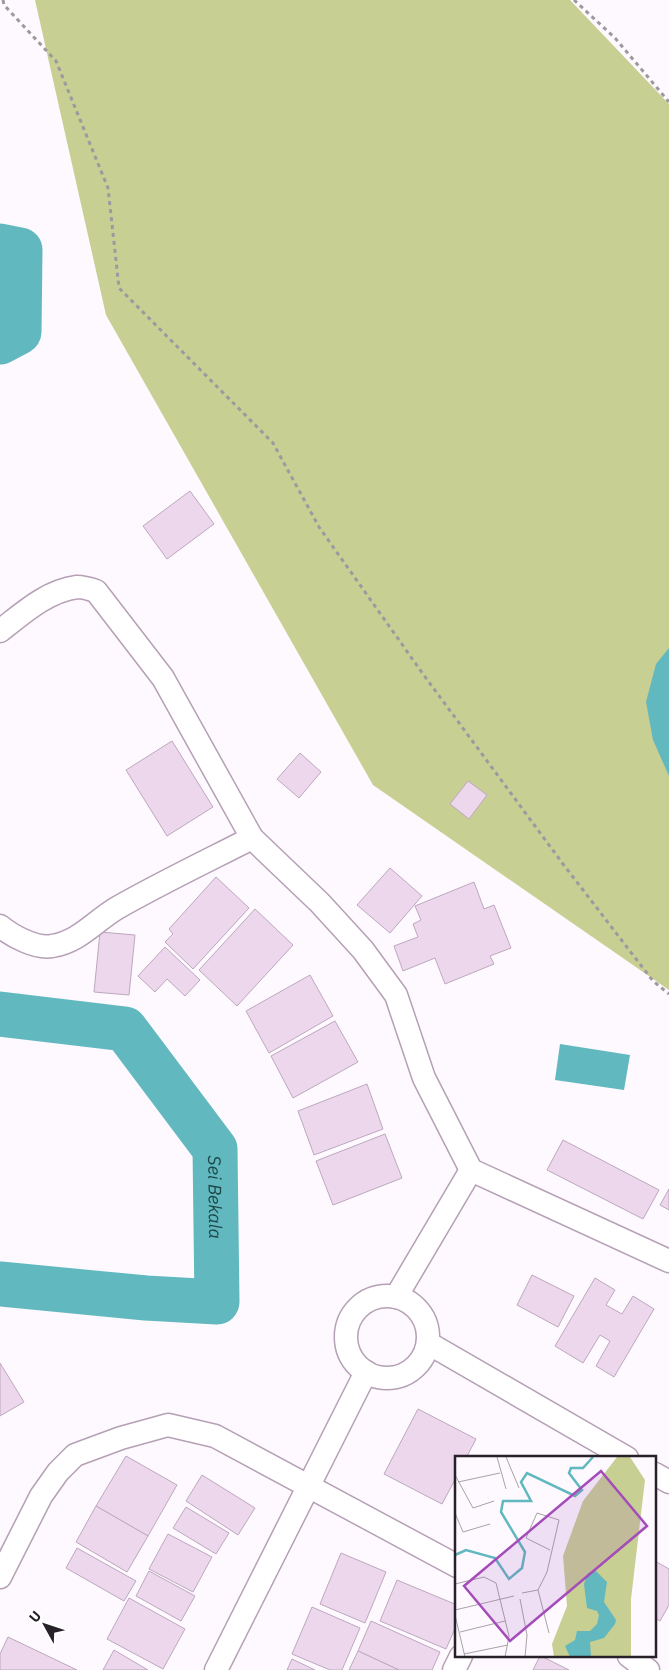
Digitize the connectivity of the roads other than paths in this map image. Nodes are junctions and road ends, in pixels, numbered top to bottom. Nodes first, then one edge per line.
1 (0, 631) edge
2 (252, 838) junction
3 (0, 926) edge
4 (471, 1170) junction
5 (669, 1261) edge
6 (396, 1297) junction
7 (428, 1343) junction
8 (366, 1372) junction
9 (624, 1456) edge
10 (656, 1475) edge
11 (669, 1482) edge
12 (310, 1485) junction
13 (455, 1565) edge
14 (0, 1577) edge
15 (460, 1658) edge
16 (632, 1658) edge
17 (216, 1670) edge
18 (454, 1670) edge
19 (648, 1670) edge

1 - 2 street
2 - 3 street
2 - 4 street
4 - 5 street
4 - 6 street
6 - 7 street
6 - 8 street
7 - 8 street
7 - 9 street
8 - 12 street
10 - 11 street
12 - 13 street
12 - 14 street
12 - 17 street
15 - 18 street
16 - 19 street

